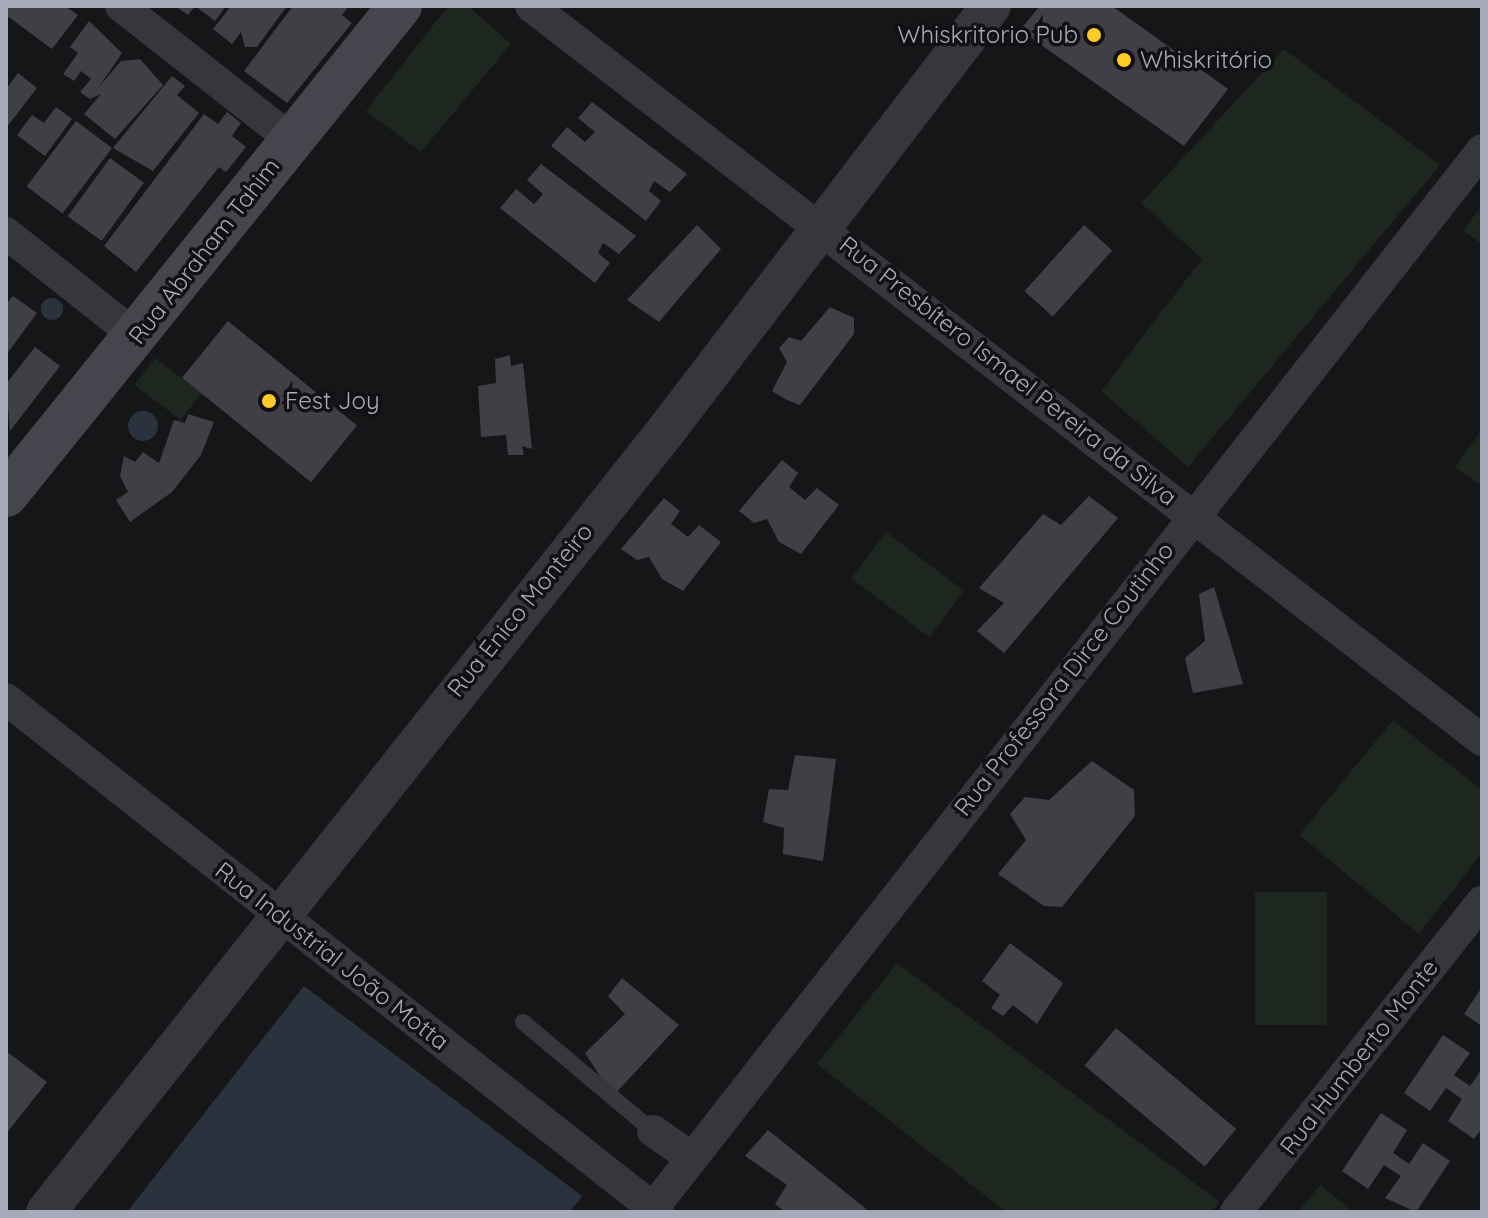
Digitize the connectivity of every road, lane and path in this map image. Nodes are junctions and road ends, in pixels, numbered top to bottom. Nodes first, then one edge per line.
1 (121, 6) edge
2 (400, 6) edge
3 (531, 6) edge
4 (991, 6) edge
5 (292, 140) junction
6 (1482, 150) edge
7 (822, 225) junction
8 (6, 233) edge
9 (137, 337) junction
10 (6, 495) edge
11 (1192, 515) junction
12 (6, 699) edge
13 (1482, 740) edge
14 (1482, 902) edge
15 (280, 915) junction
16 (523, 1022) dead end
17 (653, 1131) joint
18 (692, 1158) junction
19 (653, 1211) edge
20 (46, 1212) edge
21 (1236, 1212) edge

1 - 5 street
2 - 5 main road, Rua Abraham Tahim
3 - 7 street, Rua Presbítero Ismael Pereira da Silva
4 - 7 street, Rua Enico Monteiro
5 - 9 main road, Rua Abraham Tahim
6 - 11 street, Rua Professora Dirce Coutinho
7 - 11 street, Rua Presbítero Ismael Pereira da Silva
7 - 15 street, Rua Enico Monteiro
8 - 9 street
9 - 10 main road, Rua Abraham Tahim
11 - 13 street, Rua Presbítero Ismael Pereira da Silva
11 - 18 street, Rua Professora Dirce Coutinho
12 - 15 street, Rua Industrial João Motta
14 - 21 street, Rua Humberto Monte
15 - 19 street, Rua Industrial João Motta
15 - 20 street, Rua Enico Monteiro
16 - 17 lane
17 - 18 street
18 - 19 street, Rua Professora Dirce Coutinho

